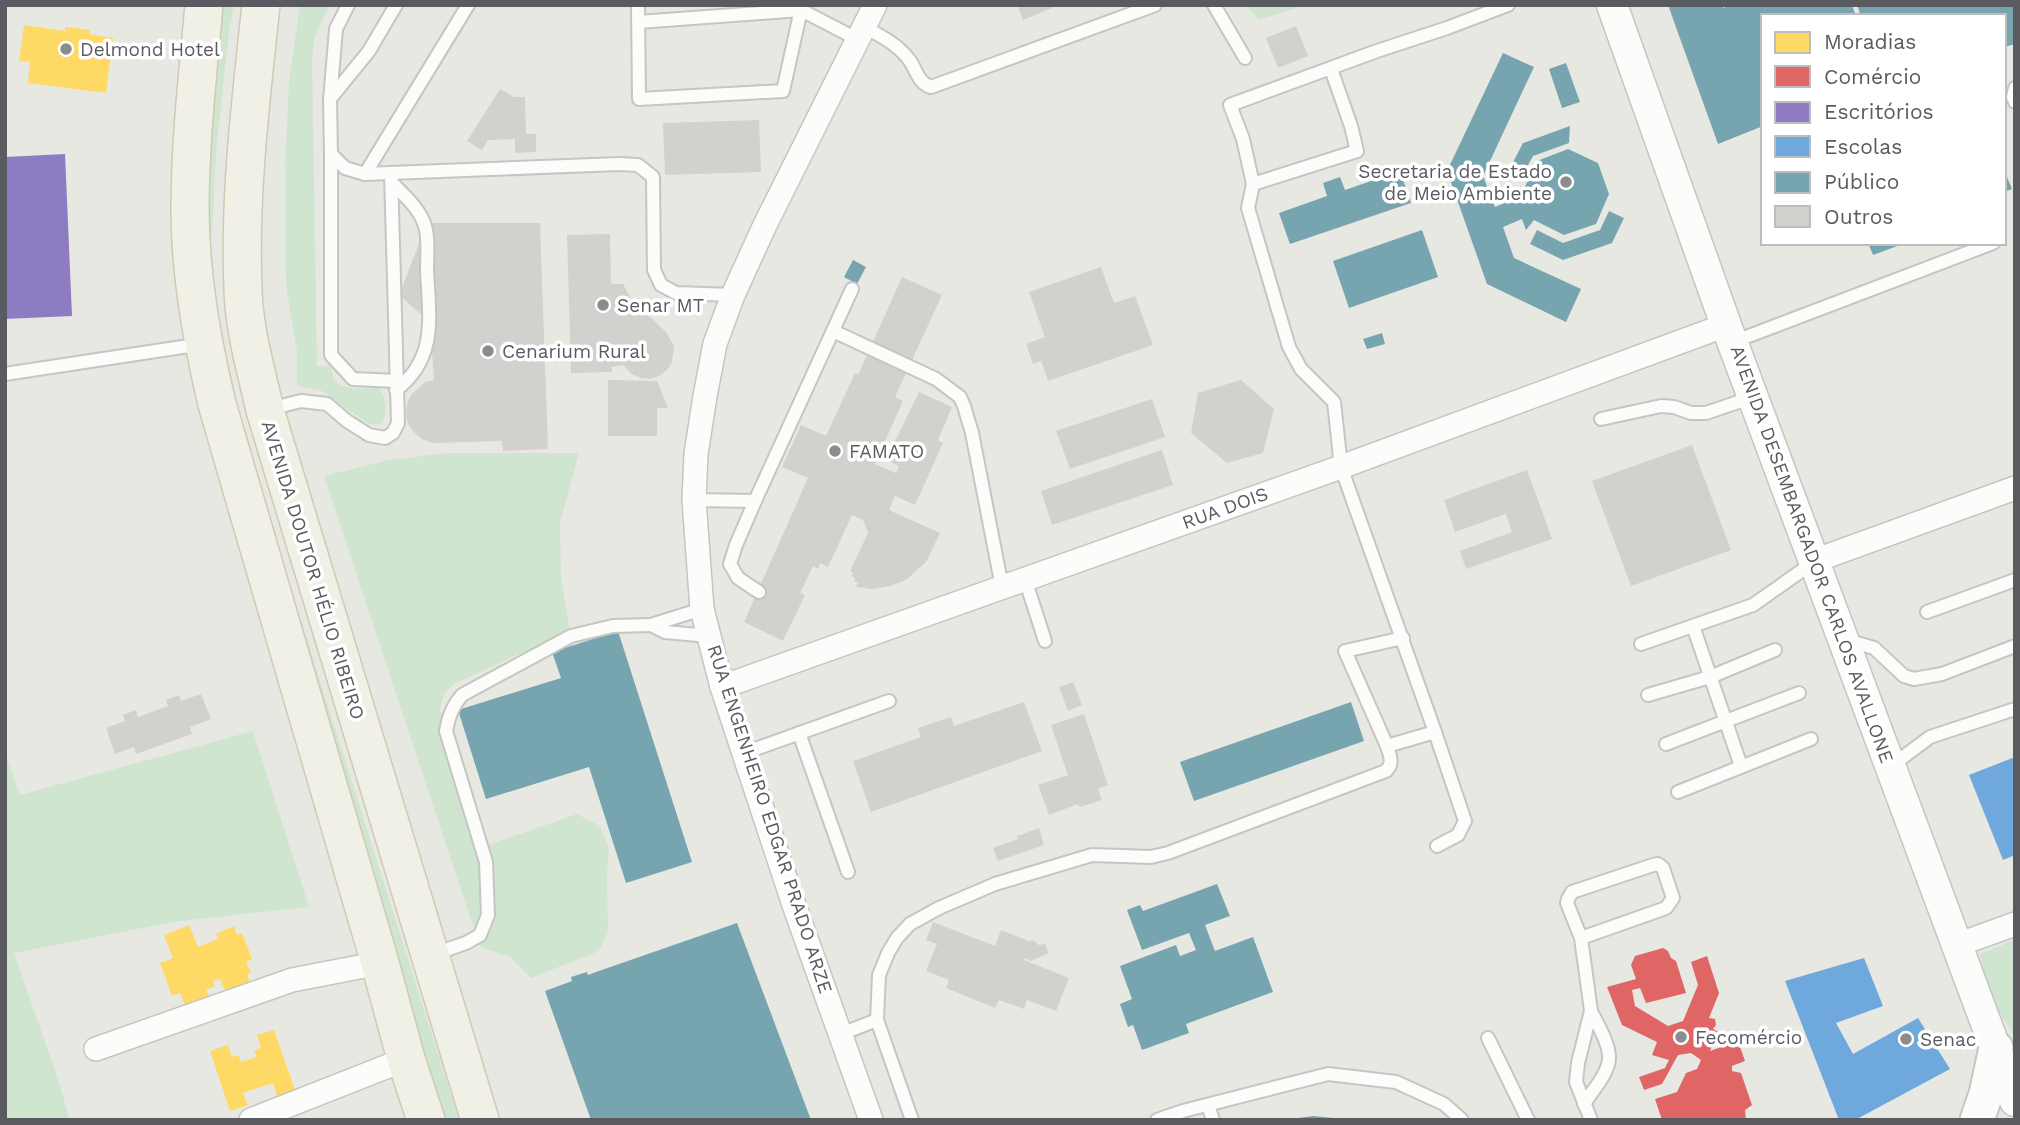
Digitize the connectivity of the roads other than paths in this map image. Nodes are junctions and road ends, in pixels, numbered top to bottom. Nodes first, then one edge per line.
1 (204, 5) edge
2 (261, 5) edge
3 (348, 5) edge
4 (396, 5) edge
5 (468, 5) edge
6 (638, 5) edge
7 (1155, 5) edge
8 (1214, 5) edge
9 (1508, 5) edge
10 (1612, 5) edge
11 (802, 8) edge
12 (865, 18) edge
13 (638, 22) junction
14 (1245, 58) dead end
15 (1331, 69) junction
16 (2015, 88) edge
17 (330, 100) junction
18 (2015, 102) edge
19 (331, 154) junction
20 (365, 174) junction
21 (391, 178) junction
22 (1253, 184) junction
23 (1987, 245) edge
24 (852, 289) dead end
25 (733, 295) junction
26 (833, 331) junction
27 (1730, 334) junction
28 (203, 344) junction
29 (5, 374) edge
30 (396, 385) junction
31 (1754, 397) junction
32 (265, 410) junction
33 (1601, 419) dead end
34 (1341, 467) junction
35 (2015, 488) edge
36 (694, 500) junction
37 (755, 500) junction
38 (1814, 561) junction
39 (1025, 579) junction
40 (2015, 580) edge
41 (1002, 587) junction
42 (759, 592) dead end
43 (702, 609) junction
44 (1927, 612) dead end
45 (651, 625) junction
46 (1693, 626) junction
47 (709, 636) junction
48 (1402, 638) junction
49 (1843, 639) junction
50 (1045, 641) dead end
51 (1641, 644) dead end
52 (2015, 646) edge
53 (1775, 650) dead end
54 (1710, 677) junction
55 (722, 687) junction
56 (1799, 693) dead end
57 (1648, 695) dead end
58 (889, 701) dead end
59 (2015, 709) edge
60 (1725, 723) junction
61 (1435, 732) junction
62 (799, 733) junction
63 (1811, 739) dead end
64 (1666, 744) dead end
65 (1387, 746) junction
66 (744, 753) junction
67 (1741, 766) junction
68 (1891, 766) junction
69 (1678, 792) dead end
70 (1437, 846) dead end
71 (848, 872) dead end
72 (2015, 924) edge
73 (1581, 938) junction
74 (1957, 945) junction
75 (429, 956) junction
76 (380, 963) junction
77 (1591, 1011) junction
78 (877, 1020) junction
79 (841, 1034) junction
80 (1488, 1038) dead end
81 (1999, 1041) edge
82 (96, 1049) dead end
83 (406, 1059) junction
84 (2015, 1101) edge
85 (1208, 1104) junction
86 (1584, 1104) junction
87 (251, 1120) edge
88 (426, 1120) edge
89 (480, 1120) edge
90 (871, 1120) edge
91 (912, 1120) edge
92 (1157, 1120) edge
93 (1213, 1120) edge
94 (1462, 1120) edge
95 (1528, 1120) edge
96 (1591, 1120) edge
97 (1977, 1120) edge

1 - 28 main road
2 - 32 main road, AVENIDA DOUTOR HÉLIO RIBEIRO
3 - 17 lane
4 - 17 lane
5 - 20 lane
6 - 13 lane
7 - 12 lane
8 - 14 lane
9 - 15 lane
10 - 27 street, AVENIDA DESEMBARGADOR CARLOS AVALLONE
11 - 12 lane
11 - 13 lane
11 - 13 lane
12 - 25 street, RUA ENGENHEIRO EDGAR PRADO ARZE
15 - 22 lane
15 - 22 lane
16 - 18 lane
17 - 19 lane
19 - 20 lane
19 - 30 lane
20 - 21 lane
21 - 25 lane
21 - 30 lane
21 - 30 lane
22 - 34 lane
23 - 27 lane
24 - 26 lane
25 - 36 street, RUA ENGENHEIRO EDGAR PRADO ARZE
26 - 37 lane
26 - 41 lane
27 - 31 street, AVENIDA DESEMBARGADOR CARLOS AVALLONE
27 - 34 street, RUA DOIS
28 - 29 lane
28 - 76 main road
30 - 32 lane
31 - 33 lane
31 - 38 street, AVENIDA DESEMBARGADOR CARLOS AVALLONE
32 - 75 main road, AVENIDA DOUTOR HÉLIO RIBEIRO
34 - 39 street, RUA DOIS
34 - 48 lane
35 - 38 street
36 - 37 lane
36 - 43 street, RUA ENGENHEIRO EDGAR PRADO ARZE
37 - 42 lane
38 - 46 lane
38 - 49 street, AVENIDA DESEMBARGADOR CARLOS AVALLONE
39 - 41 street, RUA DOIS
39 - 50 lane
40 - 44 lane
41 - 55 street, RUA DOIS
43 - 45 lane
43 - 47 street, RUA ENGENHEIRO EDGAR PRADO ARZE
45 - 47 lane
45 - 75 lane
46 - 51 lane
46 - 54 lane
47 - 55 street, RUA ENGENHEIRO EDGAR PRADO ARZE
48 - 61 lane
48 - 65 lane
49 - 52 lane
49 - 68 street, AVENIDA DESEMBARGADOR CARLOS AVALLONE
53 - 54 lane
54 - 57 lane
54 - 60 lane
55 - 66 street, RUA ENGENHEIRO EDGAR PRADO ARZE
56 - 60 lane
58 - 62 lane
59 - 68 lane
60 - 64 lane
60 - 67 lane
61 - 65 lane
61 - 70 lane
62 - 66 lane
62 - 71 lane
63 - 67 lane
65 - 78 lane
66 - 79 street, RUA ENGENHEIRO EDGAR PRADO ARZE
67 - 69 lane
68 - 74 street, AVENIDA DESEMBARGADOR CARLOS AVALLONE
72 - 74 street
73 - 73 lane
73 - 77 lane
74 - 81 street, AVENIDA DESEMBARGADOR CARLOS AVALLONE
75 - 89 main road, AVENIDA DOUTOR HÉLIO RIBEIRO
76 - 82 street
76 - 83 main road
77 - 86 lane
77 - 86 lane
78 - 79 lane
78 - 91 lane
79 - 90 street, RUA ENGENHEIRO EDGAR PRADO ARZE
80 - 95 lane
81 - 84 street, AVENIDA DESEMBARGADOR CARLOS AVALLONE
81 - 97 main road
83 - 87 street
83 - 88 main road
85 - 92 lane
85 - 93 lane
85 - 94 lane
86 - 96 lane

